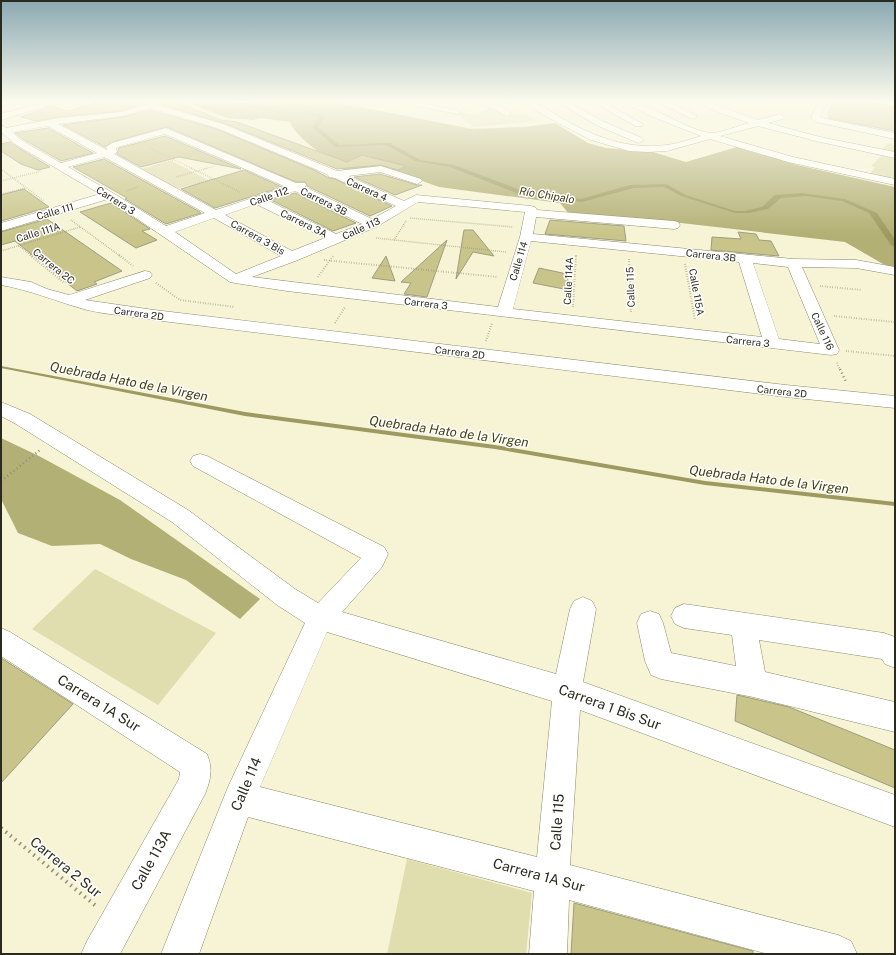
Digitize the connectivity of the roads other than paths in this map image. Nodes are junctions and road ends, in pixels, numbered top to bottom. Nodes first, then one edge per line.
1 (28, 146) edge
2 (98, 146) edge
3 (127, 146) edge
4 (199, 146) edge
5 (267, 146) edge
6 (624, 146) edge
7 (652, 146) edge
8 (675, 146) edge
9 (742, 146) edge
10 (848, 146) edge
11 (660, 149) junction
12 (110, 151) junction
13 (895, 155) edge
14 (60, 166) junction
15 (334, 175) junction
16 (417, 181) dead end
17 (895, 182) edge
18 (296, 187) junction
19 (109, 195) junction
20 (257, 200) junction
21 (405, 206) junction
22 (531, 211) junction
23 (216, 214) junction
24 (372, 224) junction
25 (674, 224) dead end
26 (1, 227) edge
27 (165, 231) junction
28 (526, 233) junction
29 (336, 239) junction
30 (293, 257) junction
31 (745, 258) junction
32 (793, 263) junction
33 (895, 271) edge
34 (145, 275) road end
35 (235, 279) junction
36 (1, 280) edge
37 (75, 299) junction
38 (500, 312) junction
39 (772, 344) junction
40 (831, 350) joint
41 (895, 402) edge
42 (1, 408) edge
43 (200, 461) dead end
44 (582, 609) dead end
45 (684, 616) dead end
46 (320, 618) junction
47 (650, 623) dead end
48 (744, 626) junction
49 (1, 641) edge
50 (895, 655) edge
51 (753, 683) junction
52 (567, 691) junction
53 (895, 717) edge
54 (196, 764) joint
55 (239, 798) junction
56 (895, 811) edge
57 (552, 878) junction
58 (100, 954) edge
59 (180, 954) edge
60 (548, 954) edge
61 (838, 954) edge

1 - 14 street, Carrera 3
2 - 12 street, Carrera 3 Bis
3 - 12 street
4 - 18 street, Carrera 3B
5 - 15 street, Carrera 4
6 - 11 street
7 - 11 street
8 - 11 street
9 - 17 street
10 - 13 street
12 - 14 street
12 - 23 street, Carrera 3 Bis
14 - 19 street, Carrera 3
15 - 16 street, Calle 112
15 - 18 street, Calle 112
15 - 21 street, Carrera 4
18 - 20 street, Calle 112
18 - 24 street, Carrera 3B
19 - 26 street, Calle 111
19 - 27 street, Carrera 3
20 - 23 street, Calle 112
20 - 29 street, Carrera 3A
21 - 22 street, Calle 113
21 - 24 street, Calle 113
22 - 25 street
22 - 28 street, Calle 114
23 - 27 street, Calle 112
23 - 30 street, Carrera 3 Bis
24 - 29 street, Calle 113
27 - 35 street, Carrera 3
28 - 31 street, Carrera 3B
28 - 38 street, Calle 114
29 - 30 street, Calle 113
30 - 35 street, Calle 113
31 - 32 street, Carrera 3B
31 - 39 street
32 - 33 street, Carrera 3B
32 - 40 street, Calle 116
34 - 37 street
35 - 38 street, Carrera 3
36 - 37 street, Carrera 2D
37 - 41 street, Carrera 2D
38 - 39 street, Carrera 3
39 - 40 street, Carrera 3
42 - 46 street, Carrera 1 Bis Sur
43 - 46 street, Calle 114
44 - 52 street, Calle 115
45 - 48 street
46 - 52 street, Carrera 1 Bis Sur
46 - 55 street, Calle 114
47 - 51 street
48 - 50 street
48 - 51 street
49 - 54 street, Carrera 1A Sur
51 - 53 street
52 - 56 street, Carrera 1 Bis Sur
52 - 57 street, Calle 115
54 - 58 street, Calle 113A
55 - 57 street, Carrera 1A Sur
55 - 59 street, Calle 114
57 - 60 street, Calle 115
57 - 61 street, Carrera 1A Sur

